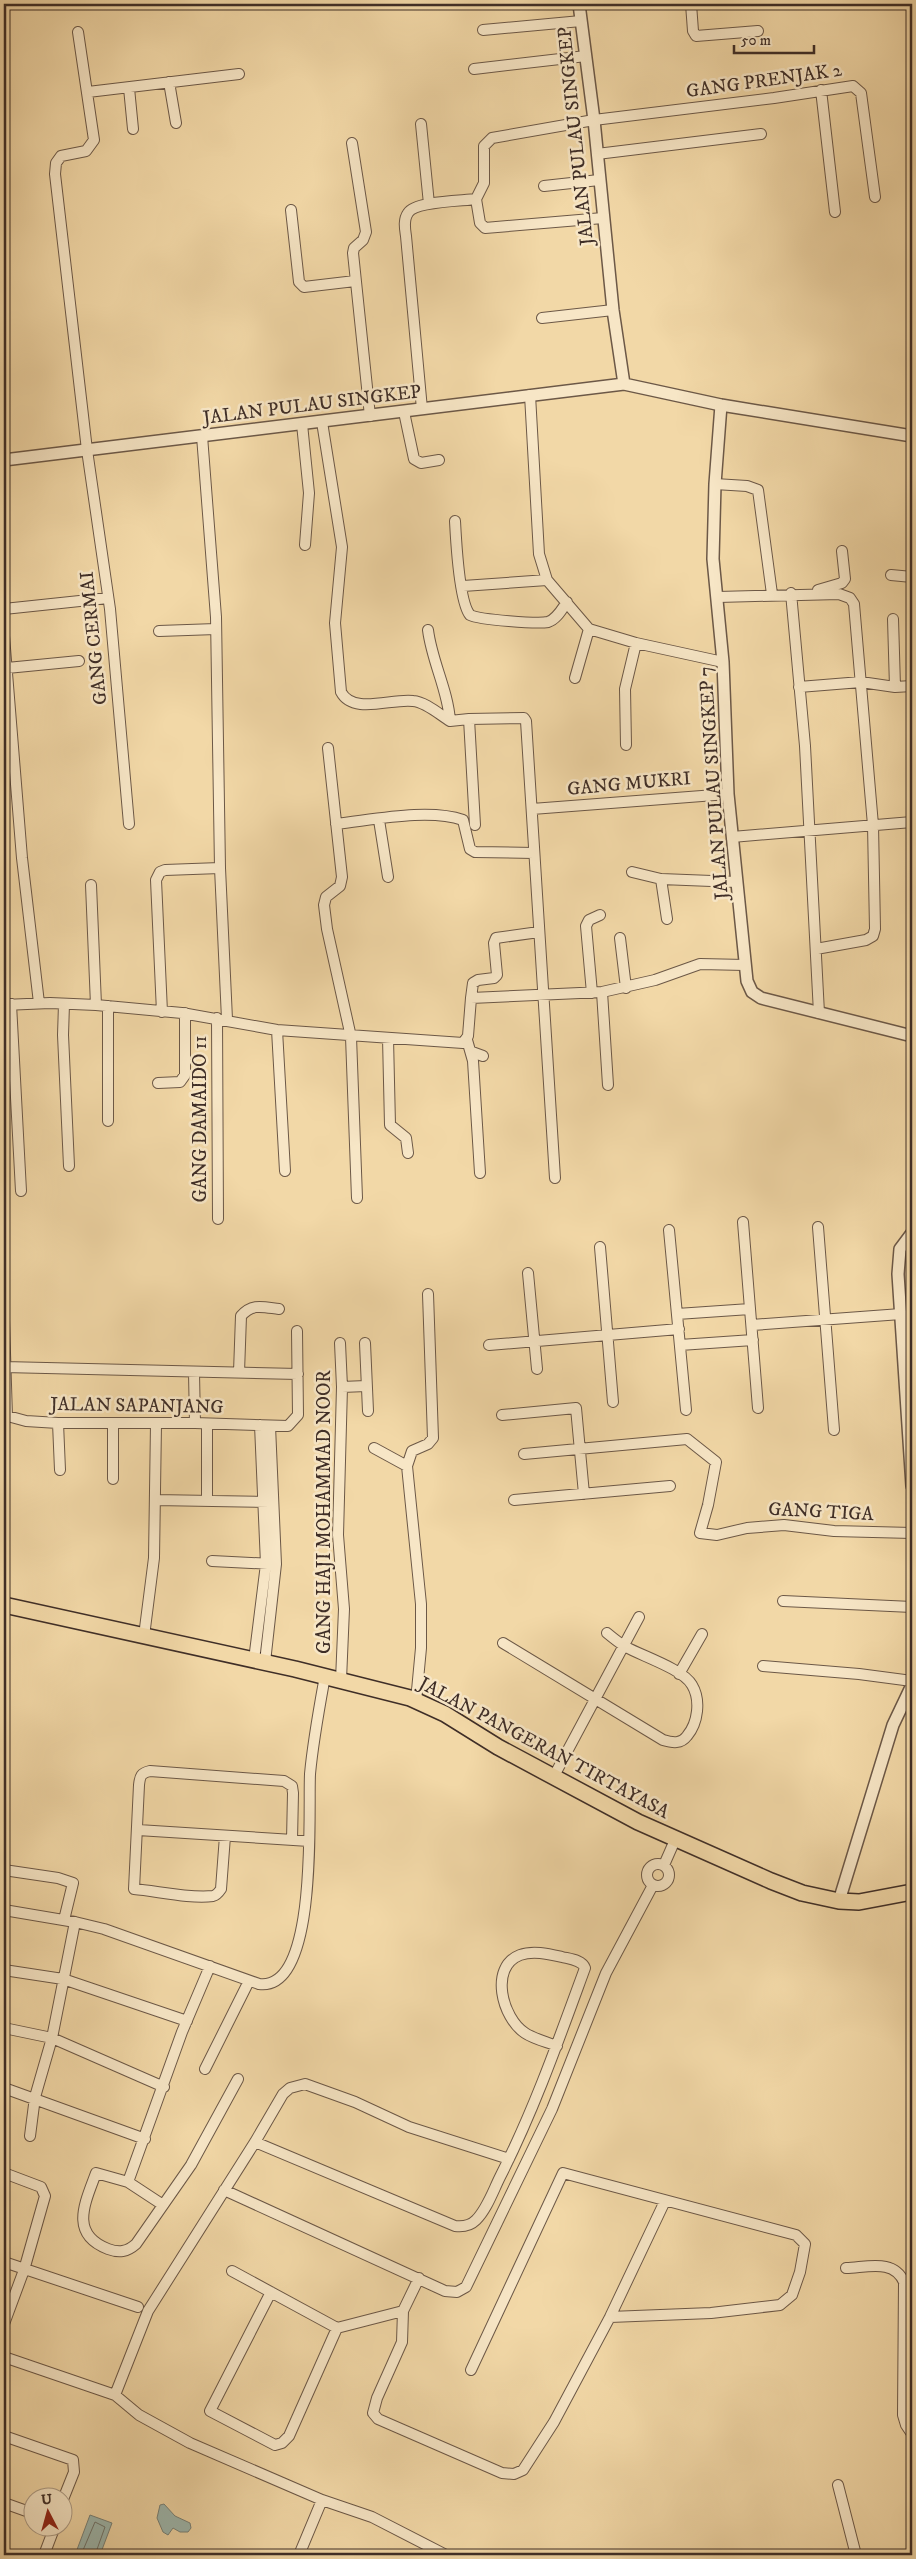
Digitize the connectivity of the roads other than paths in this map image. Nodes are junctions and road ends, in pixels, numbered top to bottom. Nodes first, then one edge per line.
1 (579, 4) edge
2 (691, 4) edge
3 (581, 21) junction
4 (483, 30) dead end
5 (758, 31) dead end
6 (78, 32) dead end
7 (586, 56) junction
8 (474, 69) dead end
9 (239, 74) dead end
10 (169, 82) junction
11 (129, 88) junction
12 (821, 90) junction
13 (88, 92) junction
14 (594, 120) junction
15 (176, 123) dead end
16 (421, 124) dead end
17 (133, 130) dead end
18 (761, 134) dead end
19 (352, 143) dead end
20 (597, 154) junction
21 (599, 180) junction
22 (544, 186) dead end
23 (875, 197) dead end
24 (476, 199) junction
25 (429, 204) junction
26 (291, 210) dead end
27 (835, 212) dead end
28 (603, 218) junction
29 (356, 280) junction
30 (613, 310) junction
31 (542, 318) dead end
32 (624, 384) junction
33 (530, 395) junction
34 (721, 405) junction
35 (422, 409) junction
36 (404, 412) junction
37 (370, 416) junction
38 (322, 422) junction
39 (302, 424) junction
40 (202, 436) junction
41 (912, 436) edge
42 (86, 450) junction
43 (4, 460) edge
44 (439, 460) dead end
45 (715, 484) junction
46 (455, 522) dead end
47 (305, 545) dead end
48 (842, 551) dead end
49 (891, 575) dead end
50 (912, 577) edge
51 (547, 580) junction
52 (463, 586) junction
53 (791, 593) junction
54 (772, 594) junction
55 (805, 594) junction
56 (718, 597) junction
57 (108, 598) junction
58 (567, 602) junction
59 (4, 609) edge
60 (893, 619) dead end
61 (216, 629) junction
62 (589, 629) junction
63 (428, 630) dead end
64 (159, 631) dead end
65 (4, 636) edge
66 (636, 643) junction
67 (79, 661) dead end
68 (723, 662) junction
69 (6, 668) junction
70 (575, 678) dead end
71 (861, 682) junction
72 (799, 686) junction
73 (912, 686) edge
74 (895, 687) junction
75 (6, 690) edge
76 (469, 719) junction
77 (450, 721) junction
78 (626, 745) dead end
79 (328, 748) dead end
80 (728, 794) junction
81 (532, 809) junction
82 (379, 820) junction
83 (912, 822) edge
84 (129, 824) dead end
85 (336, 824) junction
86 (475, 825) dead end
87 (873, 825) junction
88 (810, 829) junction
89 (732, 837) junction
90 (534, 853) junction
91 (220, 868) junction
92 (632, 872) dead end
93 (388, 878) dead end
94 (661, 879) junction
95 (737, 882) junction
96 (91, 885) dead end
97 (600, 915) dead end
98 (667, 919) dead end
99 (540, 932) junction
100 (620, 938) dead end
101 (816, 949) junction
102 (745, 965) junction
103 (626, 988) junction
104 (597, 993) junction
105 (545, 994) junction
106 (471, 998) junction
107 (39, 1003) junction
108 (64, 1004) junction
109 (7, 1005) edge
110 (96, 1005) junction
111 (108, 1006) junction
112 (162, 1012) junction
113 (185, 1013) junction
114 (819, 1013) junction
115 (222, 1019) junction
116 (277, 1030) junction
117 (351, 1036) junction
118 (912, 1036) edge
119 (388, 1038) junction
120 (467, 1040) junction
121 (472, 1052) junction
122 (483, 1056) dead end
123 (158, 1083) dead end
124 (608, 1085) dead end
125 (108, 1121) dead end
126 (408, 1153) dead end
127 (68, 1166) dead end
128 (285, 1171) dead end
129 (480, 1173) dead end
130 (555, 1178) dead end
131 (22, 1191) dead end
132 (357, 1198) dead end
133 (218, 1219) dead end
134 (743, 1222) dead end
135 (818, 1227) dead end
136 (669, 1230) dead end
137 (912, 1232) edge
138 (600, 1247) dead end
139 (528, 1273) dead end
140 (428, 1294) dead end
141 (279, 1309) dead end
142 (750, 1309) junction
143 (677, 1314) junction
144 (901, 1314) junction
145 (825, 1319) junction
146 (4, 1321) edge
147 (752, 1324) junction
148 (679, 1329) junction
149 (297, 1331) dead end
150 (606, 1335) junction
151 (753, 1340) junction
152 (534, 1341) junction
153 (340, 1343) dead end
154 (365, 1343) dead end
155 (489, 1345) dead end
156 (680, 1345) junction
157 (5, 1368) edge
158 (536, 1369) dead end
159 (239, 1372) junction
160 (194, 1373) junction
161 (298, 1374) junction
162 (366, 1386) junction
163 (342, 1387) junction
164 (612, 1402) dead end
165 (758, 1408) dead end
166 (686, 1410) dead end
167 (368, 1411) dead end
168 (502, 1415) dead end
169 (5, 1416) edge
170 (58, 1423) junction
171 (113, 1423) junction
172 (195, 1423) junction
173 (156, 1424) junction
174 (207, 1424) junction
175 (265, 1426) junction
176 (834, 1430) dead end
177 (374, 1448) dead end
178 (580, 1449) junction
179 (524, 1454) dead end
180 (407, 1466) junction
181 (60, 1470) dead end
182 (113, 1479) dead end
183 (670, 1486) dead end
184 (912, 1486) edge
185 (584, 1494) junction
186 (155, 1500) junction
187 (514, 1500) dead end
188 (207, 1501) junction
189 (268, 1502) junction
190 (912, 1534) edge
191 (212, 1561) dead end
192 (271, 1564) junction
193 (783, 1602) dead end
194 (4, 1605) edge
195 (912, 1607) edge
196 (638, 1617) dead end
197 (607, 1633) dead end
198 (702, 1634) dead end
199 (144, 1636) junction
200 (503, 1643) dead end
201 (625, 1646) junction
202 (259, 1661) junction
203 (762, 1666) dead end
204 (679, 1674) junction
205 (325, 1676) junction
206 (340, 1680) junction
207 (912, 1682) edge
208 (912, 1685) edge
209 (594, 1699) junction
210 (416, 1701) junction
211 (554, 1776) junction
212 (138, 1830) junction
213 (224, 1836) junction
214 (292, 1840) junction
215 (675, 1840) junction
216 (309, 1841) junction
217 (664, 1865) junction
218 (4, 1870) edge
219 (653, 1885) junction
220 (912, 1892) edge
221 (839, 1901) junction
222 (4, 1910) edge
223 (64, 1920) junction
224 (75, 1922) junction
225 (210, 1966) junction
226 (4, 1970) edge
227 (64, 1979) junction
228 (249, 1981) junction
229 (187, 2021) junction
230 (4, 2028) edge
231 (52, 2038) junction
232 (557, 2046) junction
233 (205, 2069) dead end
234 (238, 2079) dead end
235 (164, 2087) junction
236 (4, 2088) edge
237 (35, 2097) junction
238 (30, 2136) dead end
239 (145, 2138) junction
240 (255, 2142) junction
241 (509, 2159) junction
242 (4, 2173) edge
243 (128, 2182) junction
244 (224, 2190) junction
245 (665, 2201) junction
246 (163, 2205) junction
247 (4, 2262) edge
248 (846, 2268) dead end
249 (24, 2270) junction
250 (232, 2271) dead end
251 (420, 2278) junction
252 (271, 2292) junction
253 (138, 2306) dead end
254 (403, 2310) junction
255 (908, 2312) edge
256 (610, 2317) junction
257 (4, 2324) edge
258 (336, 2328) junction
259 (4, 2357) edge
260 (471, 2370) dead end
261 (115, 2394) junction
262 (912, 2434) edge
263 (4, 2436) edge
264 (838, 2485) dead end
265 (68, 2486) edge
266 (322, 2500) junction
267 (4, 2503) edge
268 (22, 2509) edge
269 (51, 2536) edge
270 (44, 2555) edge
271 (300, 2555) edge
272 (446, 2555) edge
273 (856, 2555) edge

1 - 3 street, JALAN PULAU SINGKEP
2 - 5 street
3 - 4 street
3 - 7 street, JALAN PULAU SINGKEP
6 - 13 street
7 - 8 street
7 - 14 street, JALAN PULAU SINGKEP
9 - 10 street
10 - 11 street
10 - 15 street
11 - 13 street
11 - 17 street
12 - 14 street, GANG PRENJAK 2
12 - 23 street, GANG PRENJAK 2
12 - 27 street
13 - 42 street, GANG CERMAI
14 - 20 street, JALAN PULAU SINGKEP
14 - 24 street, GANG PRENJAK 2
16 - 25 street
18 - 20 street
19 - 29 street
20 - 21 street, JALAN PULAU SINGKEP
21 - 22 street
21 - 28 street, JALAN PULAU SINGKEP
24 - 25 street
24 - 28 street
25 - 35 street
26 - 29 street
28 - 30 street, JALAN PULAU SINGKEP
29 - 37 street
30 - 31 street
30 - 32 street, JALAN PULAU SINGKEP
32 - 33 street, JALAN PULAU SINGKEP
32 - 34 street, JALAN PULAU SINGKEP
33 - 35 street, JALAN PULAU SINGKEP
33 - 51 street
34 - 41 street, JALAN PULAU SINGKEP
34 - 45 street, JALAN PULAU SINGKEP 7
35 - 36 street, JALAN PULAU SINGKEP
36 - 37 street, JALAN PULAU SINGKEP
36 - 44 street
37 - 38 street, JALAN PULAU SINGKEP
38 - 39 street, JALAN PULAU SINGKEP
38 - 77 street
39 - 40 street, JALAN PULAU SINGKEP
39 - 47 street
40 - 42 street, JALAN PULAU SINGKEP
40 - 61 street, GANG DAMAIDO 11
42 - 43 street, JALAN PULAU SINGKEP
42 - 57 street, GANG CERMAI
45 - 54 street
45 - 56 street, JALAN PULAU SINGKEP 7
46 - 52 street
48 - 55 street
49 - 50 street
51 - 52 street
51 - 58 street
52 - 58 street
53 - 54 street
53 - 55 street
53 - 72 street
54 - 56 street
55 - 71 street
56 - 68 street, JALAN PULAU SINGKEP 7
57 - 59 street
57 - 84 street, GANG CERMAI
58 - 62 street
60 - 74 street
61 - 64 street
61 - 91 street, GANG DAMAIDO 11
62 - 66 street
62 - 70 street
63 - 77 street
65 - 69 street
66 - 68 street
66 - 78 street
67 - 69 street
68 - 80 street, JALAN PULAU SINGKEP 7
69 - 75 street
71 - 72 street
71 - 74 street
71 - 87 street
72 - 88 street
73 - 74 street
75 - 107 street
76 - 77 street
76 - 81 street
76 - 86 street
79 - 85 street
80 - 81 street, GANG MUKRI
80 - 89 street, JALAN PULAU SINGKEP 7
81 - 90 street
82 - 85 street
82 - 90 street
82 - 93 street
83 - 87 street
85 - 117 street
87 - 88 street
87 - 101 street
88 - 89 street
88 - 101 street
89 - 95 street, JALAN PULAU SINGKEP 7
90 - 99 street
91 - 112 street
91 - 115 street, GANG DAMAIDO 11
92 - 94 street
94 - 95 street
94 - 98 street
95 - 102 street, JALAN PULAU SINGKEP 7
96 - 110 street
97 - 104 street
99 - 105 street
99 - 106 street
100 - 103 street
101 - 114 street
102 - 103 street
102 - 114 street, JALAN PULAU SINGKEP 7
103 - 104 street
104 - 105 street
104 - 124 street
105 - 106 street
105 - 130 street
106 - 120 street
107 - 108 street
107 - 109 street
108 - 110 street
108 - 127 street
109 - 131 street
110 - 111 street
111 - 112 street
111 - 125 street
112 - 113 street
113 - 115 street
113 - 123 street
114 - 118 street, JALAN PULAU SINGKEP 7
115 - 116 street
115 - 133 street, GANG DAMAIDO 11
116 - 117 street
116 - 128 street
117 - 119 street
117 - 132 street
119 - 120 street
119 - 126 street
120 - 121 street
121 - 122 street
121 - 129 street
134 - 142 street
135 - 145 street
136 - 143 street
137 - 144 street
138 - 150 street
139 - 152 street
140 - 180 street
141 - 159 street
142 - 143 street
142 - 147 street
143 - 148 street
144 - 145 street
144 - 184 street
145 - 147 street
145 - 176 street
146 - 157 street
147 - 151 street
148 - 150 street
148 - 156 street
149 - 161 street, JALAN SAPANJANG
150 - 152 street
150 - 164 street
151 - 156 street
151 - 165 street
152 - 155 street
152 - 158 street
153 - 163 street, GANG HAJI MOHAMMAD NOOR
154 - 162 street
156 - 166 street
157 - 160 street
157 - 169 street
159 - 160 street
159 - 161 street
160 - 172 street
161 - 175 street, JALAN SAPANJANG
162 - 163 street
162 - 167 street
163 - 206 street, GANG HAJI MOHAMMAD NOOR
168 - 178 street
169 - 170 street, JALAN SAPANJANG
170 - 171 street, JALAN SAPANJANG
170 - 181 street
171 - 173 street, JALAN SAPANJANG
171 - 182 street
172 - 173 street, JALAN SAPANJANG
172 - 174 street, JALAN SAPANJANG
173 - 186 street
174 - 175 street, JALAN SAPANJANG
174 - 188 street
175 - 189 street
177 - 180 street
178 - 179 street
178 - 185 street
178 - 190 street, GANG TIGA
180 - 210 street
183 - 185 street
185 - 187 street
186 - 188 street
186 - 199 street
188 - 189 street
189 - 192 street
191 - 192 street
192 - 202 street
193 - 195 street
194 - 199 main road, JALAN PANGERAN TIRTAYASA
196 - 201 street
197 - 201 street
198 - 204 street
199 - 202 main road, JALAN PANGERAN TIRTAYASA
200 - 209 street
201 - 204 street
201 - 209 street
202 - 205 main road, JALAN PANGERAN TIRTAYASA
203 - 207 street
204 - 209 street
205 - 206 main road, JALAN PANGERAN TIRTAYASA
205 - 216 street
206 - 210 main road, JALAN PANGERAN TIRTAYASA
208 - 221 street
209 - 211 street
210 - 211 main road, JALAN PANGERAN TIRTAYASA
211 - 215 main road, JALAN PANGERAN TIRTAYASA
212 - 213 street
212 - 213 street
212 - 214 street
213 - 214 street
214 - 216 street
215 - 217 street
215 - 221 main road, JALAN PANGERAN TIRTAYASA
216 - 228 street
217 - 219 street
217 - 219 street
218 - 223 street
219 - 251 street
220 - 221 main road, JALAN PANGERAN TIRTAYASA
222 - 223 street
223 - 224 street
224 - 225 street
224 - 227 street
225 - 228 street
225 - 229 street
226 - 227 street
227 - 229 street
227 - 231 street
228 - 233 street
229 - 235 street
230 - 231 street
231 - 235 street
231 - 237 street
232 - 232 street
232 - 241 street
234 - 246 street
235 - 239 street
236 - 237 street
237 - 238 street
237 - 239 street
239 - 243 street
240 - 241 street
240 - 241 street
240 - 244 street
242 - 249 street
243 - 246 street
243 - 246 street
244 - 251 street
244 - 261 street
245 - 256 street
245 - 256 street
245 - 260 street
247 - 249 street
248 - 255 street
249 - 253 street
249 - 257 street
250 - 252 street
251 - 254 street
252 - 258 street
252 - 258 street
254 - 256 street
254 - 258 street
255 - 262 street
259 - 261 street
261 - 266 street
263 - 265 street
264 - 273 street
266 - 271 street
266 - 272 street
267 - 268 street
269 - 270 street

